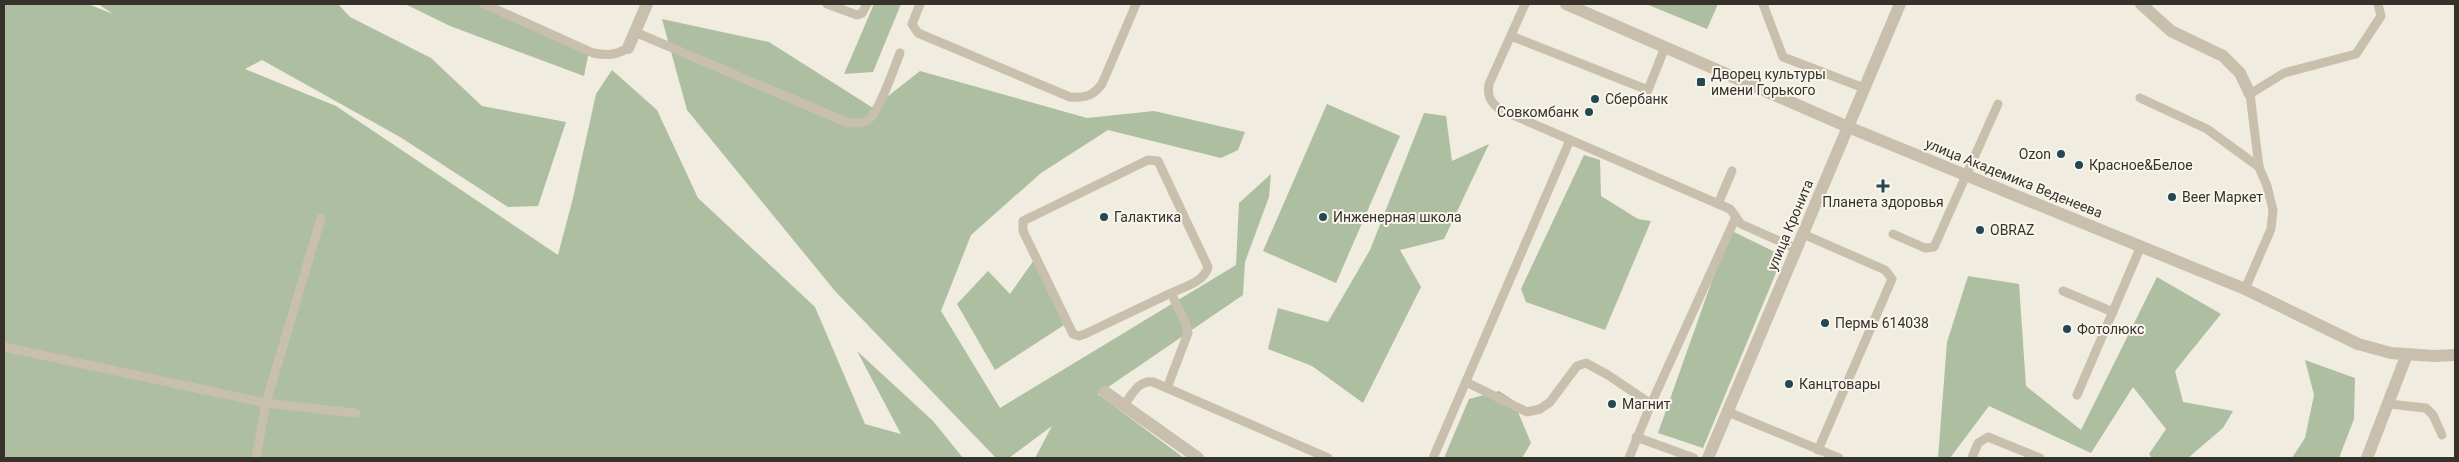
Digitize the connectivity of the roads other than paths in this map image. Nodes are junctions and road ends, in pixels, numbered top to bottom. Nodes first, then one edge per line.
1 (484, 4) edge
2 (647, 4) edge
3 (827, 4) edge
4 (868, 4) edge
5 (920, 4) edge
6 (1136, 4) edge
7 (1525, 4) edge
8 (1763, 4) edge
9 (1900, 4) edge
10 (2141, 4) edge
11 (2378, 4) edge
12 (1575, 5) edge
13 (635, 32) junction
14 (1511, 36) junction
15 (1666, 47) junction
16 (628, 48) joint
17 (900, 53) dead end
18 (1864, 88) junction
19 (2250, 94) junction
20 (2140, 98) dead end
21 (1998, 104) dead end
22 (1848, 127) junction
23 (1570, 140) junction
24 (2258, 167) junction
25 (1732, 171) dead end
26 (1967, 175) junction
27 (1718, 204) junction
28 (1736, 217) junction
29 (320, 218) dead end
30 (1803, 234) junction
31 (1894, 234) dead end
32 (2141, 246) junction
33 (1797, 249) junction
34 (2245, 289) junction
35 (2063, 291) dead end
36 (1171, 293) junction
37 (2113, 312) junction
38 (4, 347) edge
39 (2407, 354) junction
40 (2455, 355) edge
41 (1466, 382) junction
42 (1167, 388) junction
43 (1105, 392) dead end
44 (2077, 395) dead end
45 (266, 403) junction
46 (1651, 404) junction
47 (2389, 404) junction
48 (1124, 405) junction
49 (1728, 412) junction
50 (356, 413) dead end
51 (2442, 434) dead end
52 (1636, 436) junction
53 (1818, 450) junction
54 (256, 458) edge
55 (1198, 458) edge
56 (1328, 458) edge
57 (1433, 458) edge
58 (1629, 458) edge
59 (1694, 458) edge
60 (1708, 458) edge
61 (1839, 458) edge
62 (1972, 458) edge
63 (2040, 458) edge
64 (2367, 458) edge

1 - 16 lane
2 - 13 street
3 - 4 lane
5 - 6 lane
7 - 14 lane
8 - 18 lane
9 - 18 street, улица Кронита
10 - 19 street
11 - 19 lane
12 - 15 street, улица Академика Веденеева
13 - 16 street
13 - 17 lane
14 - 15 lane
14 - 23 lane
15 - 22 street, улица Академика Веденеева
18 - 22 street, улица Кронита
19 - 24 lane
20 - 24 lane
21 - 26 lane
22 - 26 street, улица Академика Веденеева
22 - 30 street, улица Кронита
23 - 27 lane
23 - 41 lane
24 - 34 lane
25 - 27 lane
26 - 31 lane
26 - 32 street, улица Академика Веденеева
27 - 28 lane
28 - 33 lane
28 - 46 lane
29 - 45 lane
30 - 33 street, улица Кронита
30 - 53 lane
32 - 34 street, улица Академика Веденеева
32 - 37 lane
33 - 49 street, улица Кронита
34 - 39 street, улица Академика Веденеева
35 - 37 lane
36 - 36 lane
36 - 42 lane
37 - 44 lane
38 - 45 lane
39 - 40 street, улица Академика Веденеева
39 - 47 street
41 - 46 lane
41 - 57 lane
42 - 48 lane
42 - 56 lane
43 - 48 street
45 - 50 lane
45 - 54 lane
46 - 52 lane
47 - 51 lane
47 - 64 street
48 - 55 street
49 - 53 lane
49 - 60 street, улица Кронита
52 - 58 lane
52 - 59 lane
53 - 61 lane
62 - 63 lane

